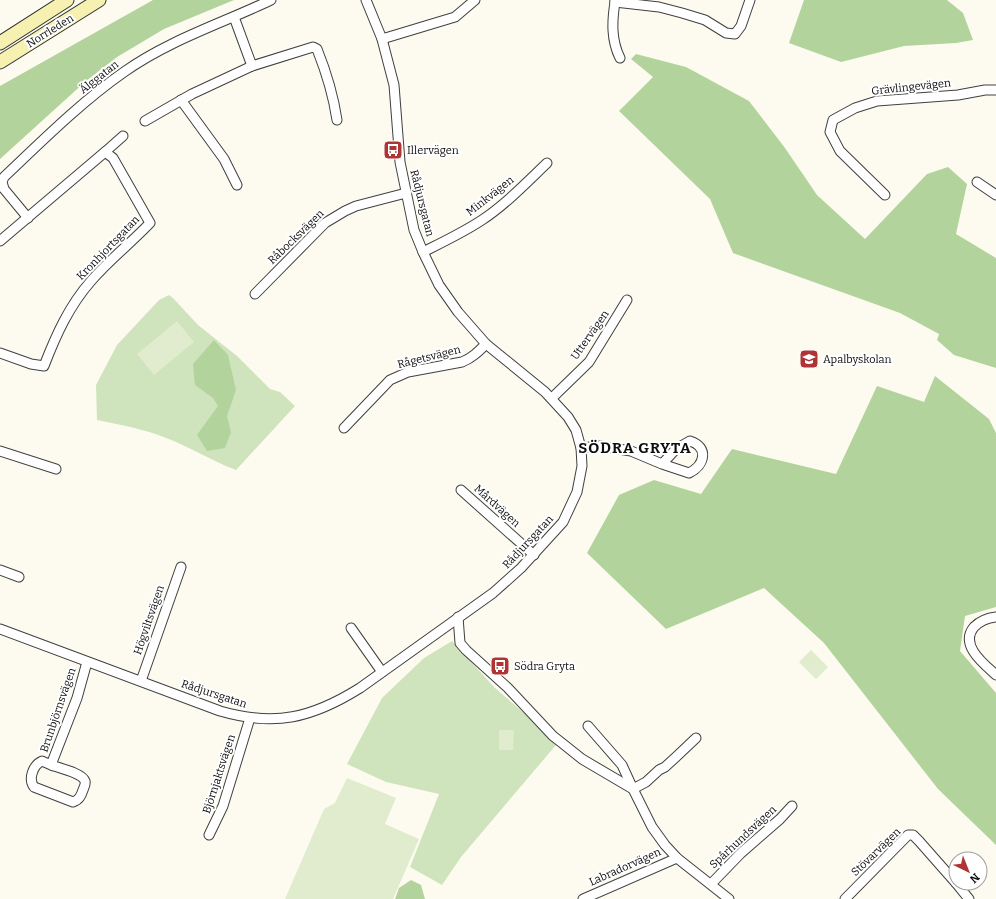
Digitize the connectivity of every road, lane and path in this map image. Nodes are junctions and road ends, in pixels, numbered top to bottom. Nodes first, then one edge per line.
1 (67, 0) edge
2 (99, 0) edge
3 (271, 0) edge
4 (366, 0) edge
5 (475, 0) edge
6 (750, 0) edge
7 (615, 1) edge
8 (234, 17) junction
9 (382, 40) junction
10 (0, 43) edge
11 (620, 58) dead end
12 (0, 62) edge
13 (252, 66) junction
14 (996, 90) edge
15 (181, 100) junction
16 (337, 120) dead end
17 (145, 121) dead end
18 (123, 136) dead end
19 (105, 152) junction
20 (547, 163) dead end
21 (977, 182) dead end
22 (237, 185) dead end
23 (406, 193) junction
24 (885, 195) dead end
25 (996, 195) edge
26 (28, 218) junction
27 (0, 241) edge
28 (423, 252) junction
29 (255, 294) dead end
30 (627, 300) dead end
31 (486, 344) junction
32 (0, 353) edge
33 (552, 398) junction
34 (344, 428) dead end
35 (581, 448) junction
36 (0, 451) edge
37 (662, 464) dead end
38 (56, 469) dead end
39 (461, 490) dead end
40 (534, 555) junction
41 (181, 567) dead end
42 (0, 570) edge
43 (19, 577) dead end
44 (996, 617) edge
45 (458, 618) junction
46 (351, 628) dead end
47 (0, 629) edge
48 (87, 662) junction
49 (382, 672) junction
50 (996, 675) edge
51 (141, 681) junction
52 (250, 718) junction
53 (588, 726) dead end
54 (696, 738) dead end
55 (51, 765) junction
56 (632, 789) junction
57 (792, 806) dead end
58 (209, 835) dead end
59 (677, 858) junction
60 (948, 874) edge
61 (711, 884) junction
62 (583, 899) edge
63 (729, 899) edge
64 (845, 899) edge

1 - 10 main road, Norrleden
2 - 12 main road, Norrleden
3 - 8 street, Älggatan
4 - 9 street, Rådjursgatan
5 - 9 street
6 - 7 street
7 - 11 street
8 - 13 street
8 - 26 street, Älggatan
9 - 23 street, Rådjursgatan
13 - 15 street
13 - 16 street
14 - 24 street, Grävlingevägen
15 - 17 street
15 - 22 street
18 - 19 street
19 - 26 street
19 - 32 street, Kronhjortsgatan
20 - 28 street, Minkvägen
21 - 25 street
23 - 28 street, Rådjursgatan
23 - 29 street, Råbocksvägen
26 - 27 street
28 - 31 street, Rådjursgatan
30 - 33 street, Uttervägen
31 - 33 street, Rådjursgatan
31 - 34 street, Rågetsvägen
33 - 35 street, Rådjursgatan
35 - 37 street
35 - 40 street, Rådjursgatan
36 - 38 street
39 - 40 street, Mårdvägen
40 - 45 street, Rådjursgatan
41 - 51 street, Högviltsvägen
42 - 43 street
44 - 50 street
45 - 49 street, Rådjursgatan
45 - 56 street
46 - 49 street
47 - 48 street, Rådjursgatan
48 - 51 street, Rådjursgatan
48 - 55 street, Brunbjörnsvägen
49 - 52 street, Rådjursgatan
51 - 52 street, Rådjursgatan
52 - 58 street, Björnjaktsvägen
53 - 56 street
54 - 56 street
55 - 55 street, Brunbjörnsvägen
56 - 59 street
57 - 61 street, Spårhundsvägen
59 - 61 street
59 - 62 street, Labradorvägen
60 - 64 street, Stövarvägen
61 - 63 street

